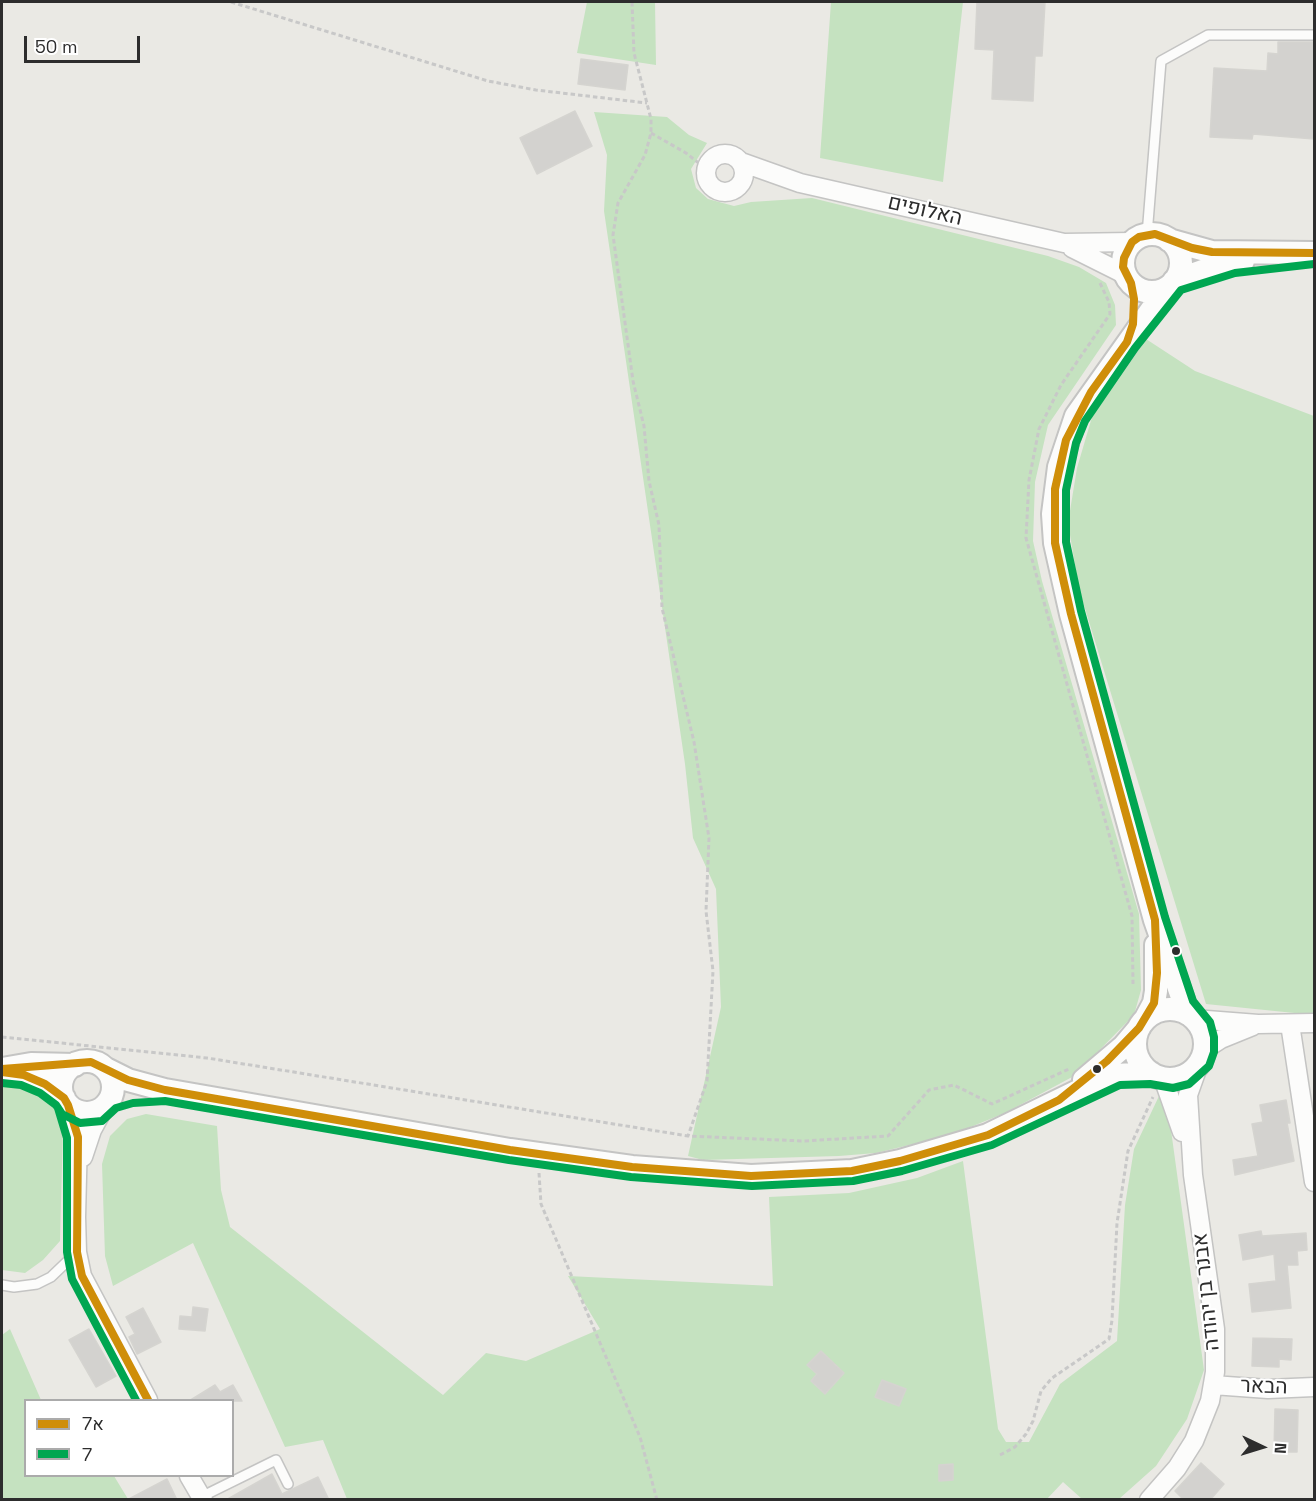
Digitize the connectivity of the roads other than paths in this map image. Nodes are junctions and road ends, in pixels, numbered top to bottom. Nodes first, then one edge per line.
1 (1314, 35) edge
2 (741, 162) junction
3 (800, 183) junction
4 (736, 189) junction
5 (1139, 239) junction
6 (1050, 240) junction
7 (1169, 240) junction
8 (1306, 253) edge
9 (1128, 279) junction
10 (1171, 285) junction
11 (1127, 342) junction
12 (1155, 920) junction
13 (1191, 1016) junction
14 (1142, 1023) junction
15 (1314, 1023) edge
16 (1258, 1024) junction
17 (1290, 1024) junction
18 (1202, 1056) junction
19 (75, 1065) junction
20 (106, 1069) junction
21 (2, 1070) edge
22 (1157, 1076) junction
23 (165, 1090) junction
24 (1059, 1100) junction
25 (66, 1102) junction
26 (108, 1103) junction
27 (1193, 1175) junction
28 (1314, 1182) edge
29 (77, 1188) junction
30 (77, 1252) junction
31 (2, 1285) edge
32 (1213, 1385) junction
33 (1314, 1387) edge
34 (147, 1399) edge
35 (190, 1477) edge
36 (288, 1485) dead end
37 (202, 1498) edge
38 (1149, 1500) edge

1 - 5 lane
2 - 3 street, האלופים
2 - 4 street
2 - 4 street
3 - 4 street, האלופים
3 - 6 street, האלופים
5 - 6 street, האלופים
5 - 7 street
5 - 9 street
6 - 9 street, האלופים
7 - 8 street
7 - 10 street
8 - 10 street
9 - 10 street
9 - 11 street
10 - 11 street
11 - 12 street
12 - 13 street
12 - 14 street
13 - 14 street
13 - 16 street
13 - 18 street
14 - 22 street
14 - 24 street
15 - 17 street
16 - 17 street
16 - 18 street
17 - 28 street
18 - 22 street
18 - 27 street, אבנר בן יהודה
19 - 20 street
19 - 21 street
19 - 25 street
20 - 23 street
20 - 26 street
21 - 25 street
22 - 24 street
22 - 27 street, אבנר בן יהודה
23 - 24 street
23 - 26 street
25 - 26 street
25 - 29 street
26 - 29 street
27 - 32 street, אבנר בן יהודה
29 - 30 street
30 - 31 lane
30 - 34 street
32 - 33 street, הבאר
32 - 38 street, אבנר בן יהודה
35 - 37 street
36 - 37 lane

